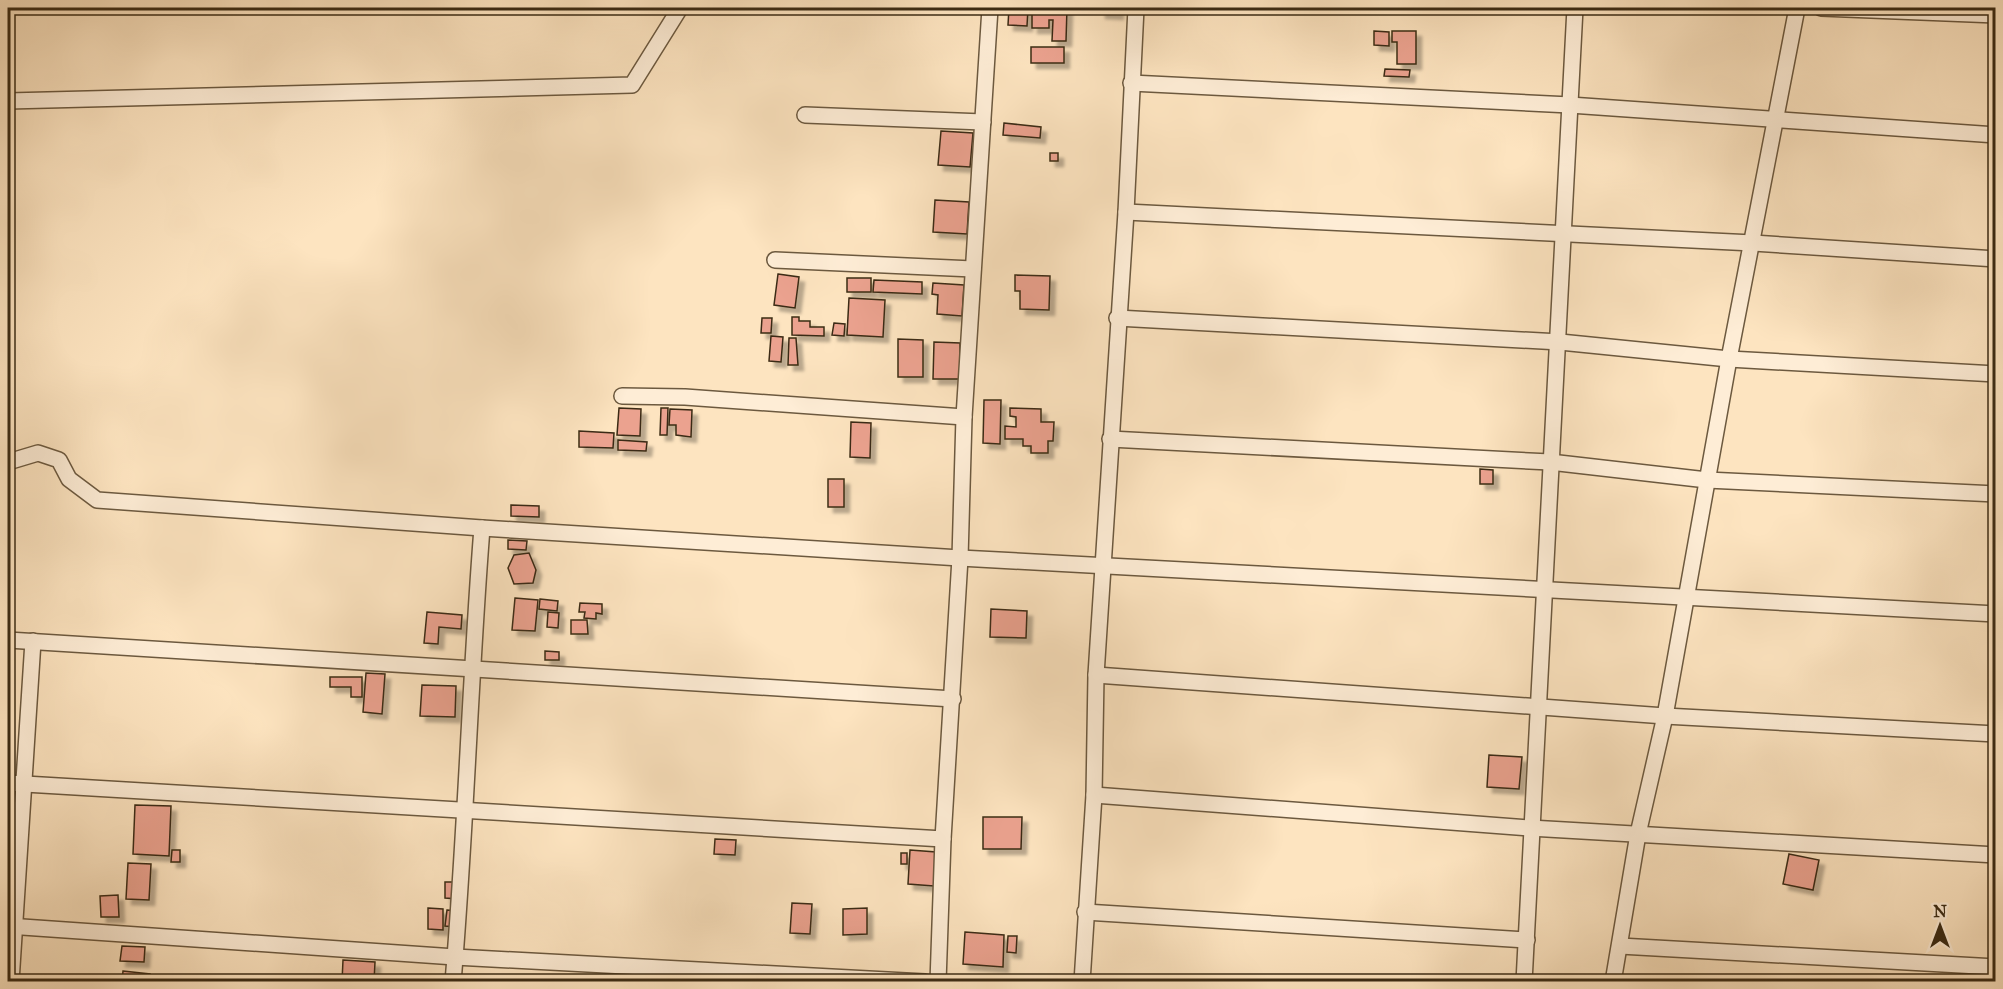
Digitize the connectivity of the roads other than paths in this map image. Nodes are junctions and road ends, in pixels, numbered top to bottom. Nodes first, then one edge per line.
1 (680, 8) edge
2 (990, 8) edge
3 (1136, 8) edge
4 (1575, 8) edge
5 (1797, 8) edge
6 (1821, 8) edge
7 (1995, 15) edge
8 (1131, 83) junction
9 (8, 101) edge
10 (1570, 105) junction
11 (805, 115) dead end
12 (1775, 121) junction
13 (983, 122) junction
14 (1995, 135) edge
15 (1126, 212) junction
16 (1564, 234) junction
17 (1753, 243) junction
18 (1995, 259) edge
19 (775, 260) dead end
20 (973, 269) junction
21 (1117, 318) junction
22 (1560, 342) junction
23 (1729, 359) junction
24 (1995, 374) edge
25 (622, 396) dead end
26 (964, 417) junction
27 (1110, 439) junction
28 (8, 462) edge
29 (1550, 462) junction
30 (1707, 480) junction
31 (1995, 494) edge
32 (482, 528) junction
33 (960, 558) junction
34 (1102, 564) junction
35 (1544, 590) junction
36 (1685, 595) junction
37 (1995, 614) edge
38 (8, 640) edge
39 (33, 641) junction
40 (471, 668) junction
41 (1096, 675) junction
42 (953, 699) junction
43 (1537, 705) junction
44 (1665, 717) junction
45 (1995, 734) edge
46 (15, 783) edge
47 (1094, 795) junction
48 (467, 808) junction
49 (1530, 828) junction
50 (1638, 834) junction
51 (943, 839) junction
52 (1995, 855) edge
53 (1085, 912) junction
54 (11, 927) edge
55 (1527, 939) junction
56 (1620, 946) junction
57 (456, 957) junction
58 (1995, 968) edge
59 (11, 981) edge
60 (453, 981) edge
61 (925, 981) edge
62 (938, 981) edge
63 (1082, 981) edge
64 (1524, 981) edge
65 (1613, 981) edge

1 - 9 street
2 - 13 street
3 - 8 street
4 - 10 street
5 - 12 street
6 - 7 street
8 - 10 street
8 - 15 street
10 - 12 street
10 - 16 street
11 - 13 street
12 - 14 street
12 - 17 street
13 - 20 street
15 - 16 street
15 - 21 street
16 - 17 street
16 - 22 street
17 - 18 street
17 - 23 street
19 - 20 street
20 - 26 street
21 - 22 street
21 - 27 street
22 - 23 street
22 - 29 street
23 - 24 street
23 - 30 street
25 - 26 street
26 - 33 street
27 - 29 street
27 - 34 street
28 - 32 street
29 - 30 street
29 - 35 street
30 - 31 street
30 - 36 street
32 - 33 street
32 - 40 street
33 - 34 street
33 - 42 street
34 - 35 street
34 - 41 street
35 - 36 street
35 - 43 street
36 - 37 street
36 - 44 street
38 - 39 street
39 - 40 street
39 - 46 street
40 - 42 street
40 - 48 street
41 - 43 street
41 - 47 street
42 - 51 street
43 - 44 street
43 - 49 street
44 - 45 street
44 - 50 street
46 - 48 street
46 - 54 street
47 - 49 street
47 - 53 street
48 - 51 street
48 - 57 street
49 - 50 street
49 - 55 street
50 - 52 street
50 - 56 street
51 - 62 street
53 - 55 street
53 - 63 street
54 - 57 street
54 - 59 street
55 - 64 street
56 - 58 street
56 - 65 street
57 - 60 street
57 - 61 street

